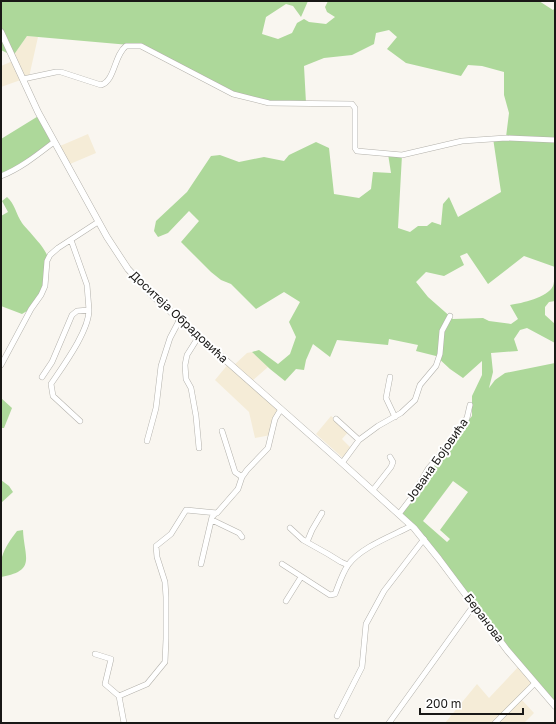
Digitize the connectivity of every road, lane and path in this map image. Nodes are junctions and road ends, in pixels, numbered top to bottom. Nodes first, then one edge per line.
1 (1, 32) edge
2 (23, 78) junction
3 (555, 140) edge
4 (54, 142) junction
5 (1, 176) edge
6 (98, 222) junction
7 (71, 240) junction
8 (89, 310) junction
9 (450, 316) dead end
10 (180, 319) junction
11 (199, 336) junction
12 (1, 365) edge
13 (42, 377) dead end
14 (390, 377) dead end
15 (470, 405) dead end
16 (281, 409) junction
17 (395, 417) junction
18 (336, 419) dead end
19 (80, 421) dead end
20 (222, 431) dead end
21 (359, 440) junction
22 (147, 441) dead end
23 (199, 448) dead end
24 (390, 457) dead end
25 (342, 462) junction
26 (242, 477) junction
27 (373, 490) junction
28 (322, 513) dead end
29 (215, 514) junction
30 (399, 514) junction
31 (212, 520) junction
32 (413, 527) junction
33 (290, 528) dead end
34 (242, 537) dead end
35 (424, 540) junction
36 (307, 542) junction
37 (201, 564) dead end
38 (282, 564) dead end
39 (348, 565) junction
40 (301, 577) junction
41 (286, 601) dead end
42 (474, 605) junction
43 (96, 654) dead end
44 (535, 683) junction
45 (119, 696) junction
46 (555, 706) edge
47 (337, 716) dead end
48 (124, 723) edge
49 (388, 723) edge
50 (495, 723) edge

1 - 2 main road, Доситеја Обрадовића
2 - 3 street
2 - 4 main road, Доситеја Обрадовића
4 - 5 street
4 - 6 main road, Доситеја Обрадовића
6 - 7 street
6 - 10 main road, Доситеја Обрадовића
7 - 8 street
7 - 12 street
8 - 13 street
8 - 19 street
9 - 17 street
10 - 11 main road, Доситеја Обрадовића
10 - 22 street
11 - 16 main road, Доситеја Обрадовића
11 - 23 street
14 - 17 street
15 - 30 street, Јована Бојовића
16 - 25 main road, Доситеја Обрадовића
16 - 26 street
17 - 21 street
18 - 21 street
20 - 26 street
21 - 25 street
24 - 27 street
25 - 27 main road, Доситеја Обрадовића
26 - 29 street
27 - 30 main road, Доситеја Обрадовића
28 - 36 street
29 - 31 street
29 - 45 street
30 - 32 main road, Доситеја Обрадовића
31 - 34 street
31 - 37 street
32 - 35 main road, Беранова
32 - 39 street
33 - 36 street
35 - 42 main road, Беранова
35 - 47 street
36 - 39 street
38 - 40 street
39 - 40 street
40 - 41 street
42 - 44 main road, Беранова
42 - 49 street
43 - 45 street
44 - 46 main road, Беранова
44 - 50 street
45 - 48 street

